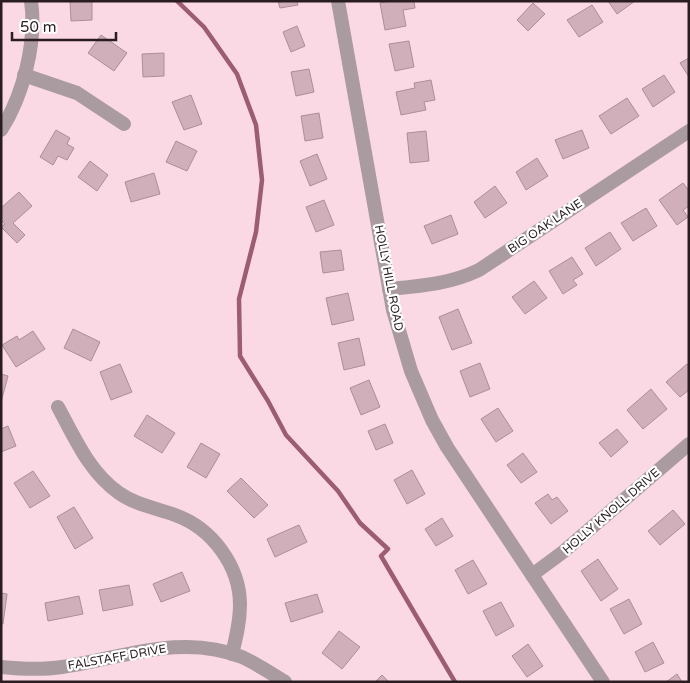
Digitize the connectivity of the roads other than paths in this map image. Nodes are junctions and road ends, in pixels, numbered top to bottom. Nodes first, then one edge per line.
1 (31, 1) edge
2 (338, 1) edge
3 (24, 75) junction
4 (124, 124) dead end
5 (1, 130) edge
6 (689, 131) edge
7 (389, 289) junction
8 (58, 407) dead end
9 (689, 444) edge
10 (532, 575) junction
11 (232, 654) junction
12 (1, 667) edge
13 (285, 682) edge
14 (603, 682) edge

1 - 3 street
2 - 7 street, HOLLY HILL ROAD
3 - 4 street
3 - 5 street
6 - 7 street, BIG OAK LANE
7 - 10 street, HOLLY HILL ROAD
8 - 11 street
9 - 10 street, HOLLY KNOLL DRIVE
10 - 14 street, HOLLY HILL ROAD
11 - 12 street, FALSTAFF DRIVE
11 - 13 street, FALSTAFF DRIVE

